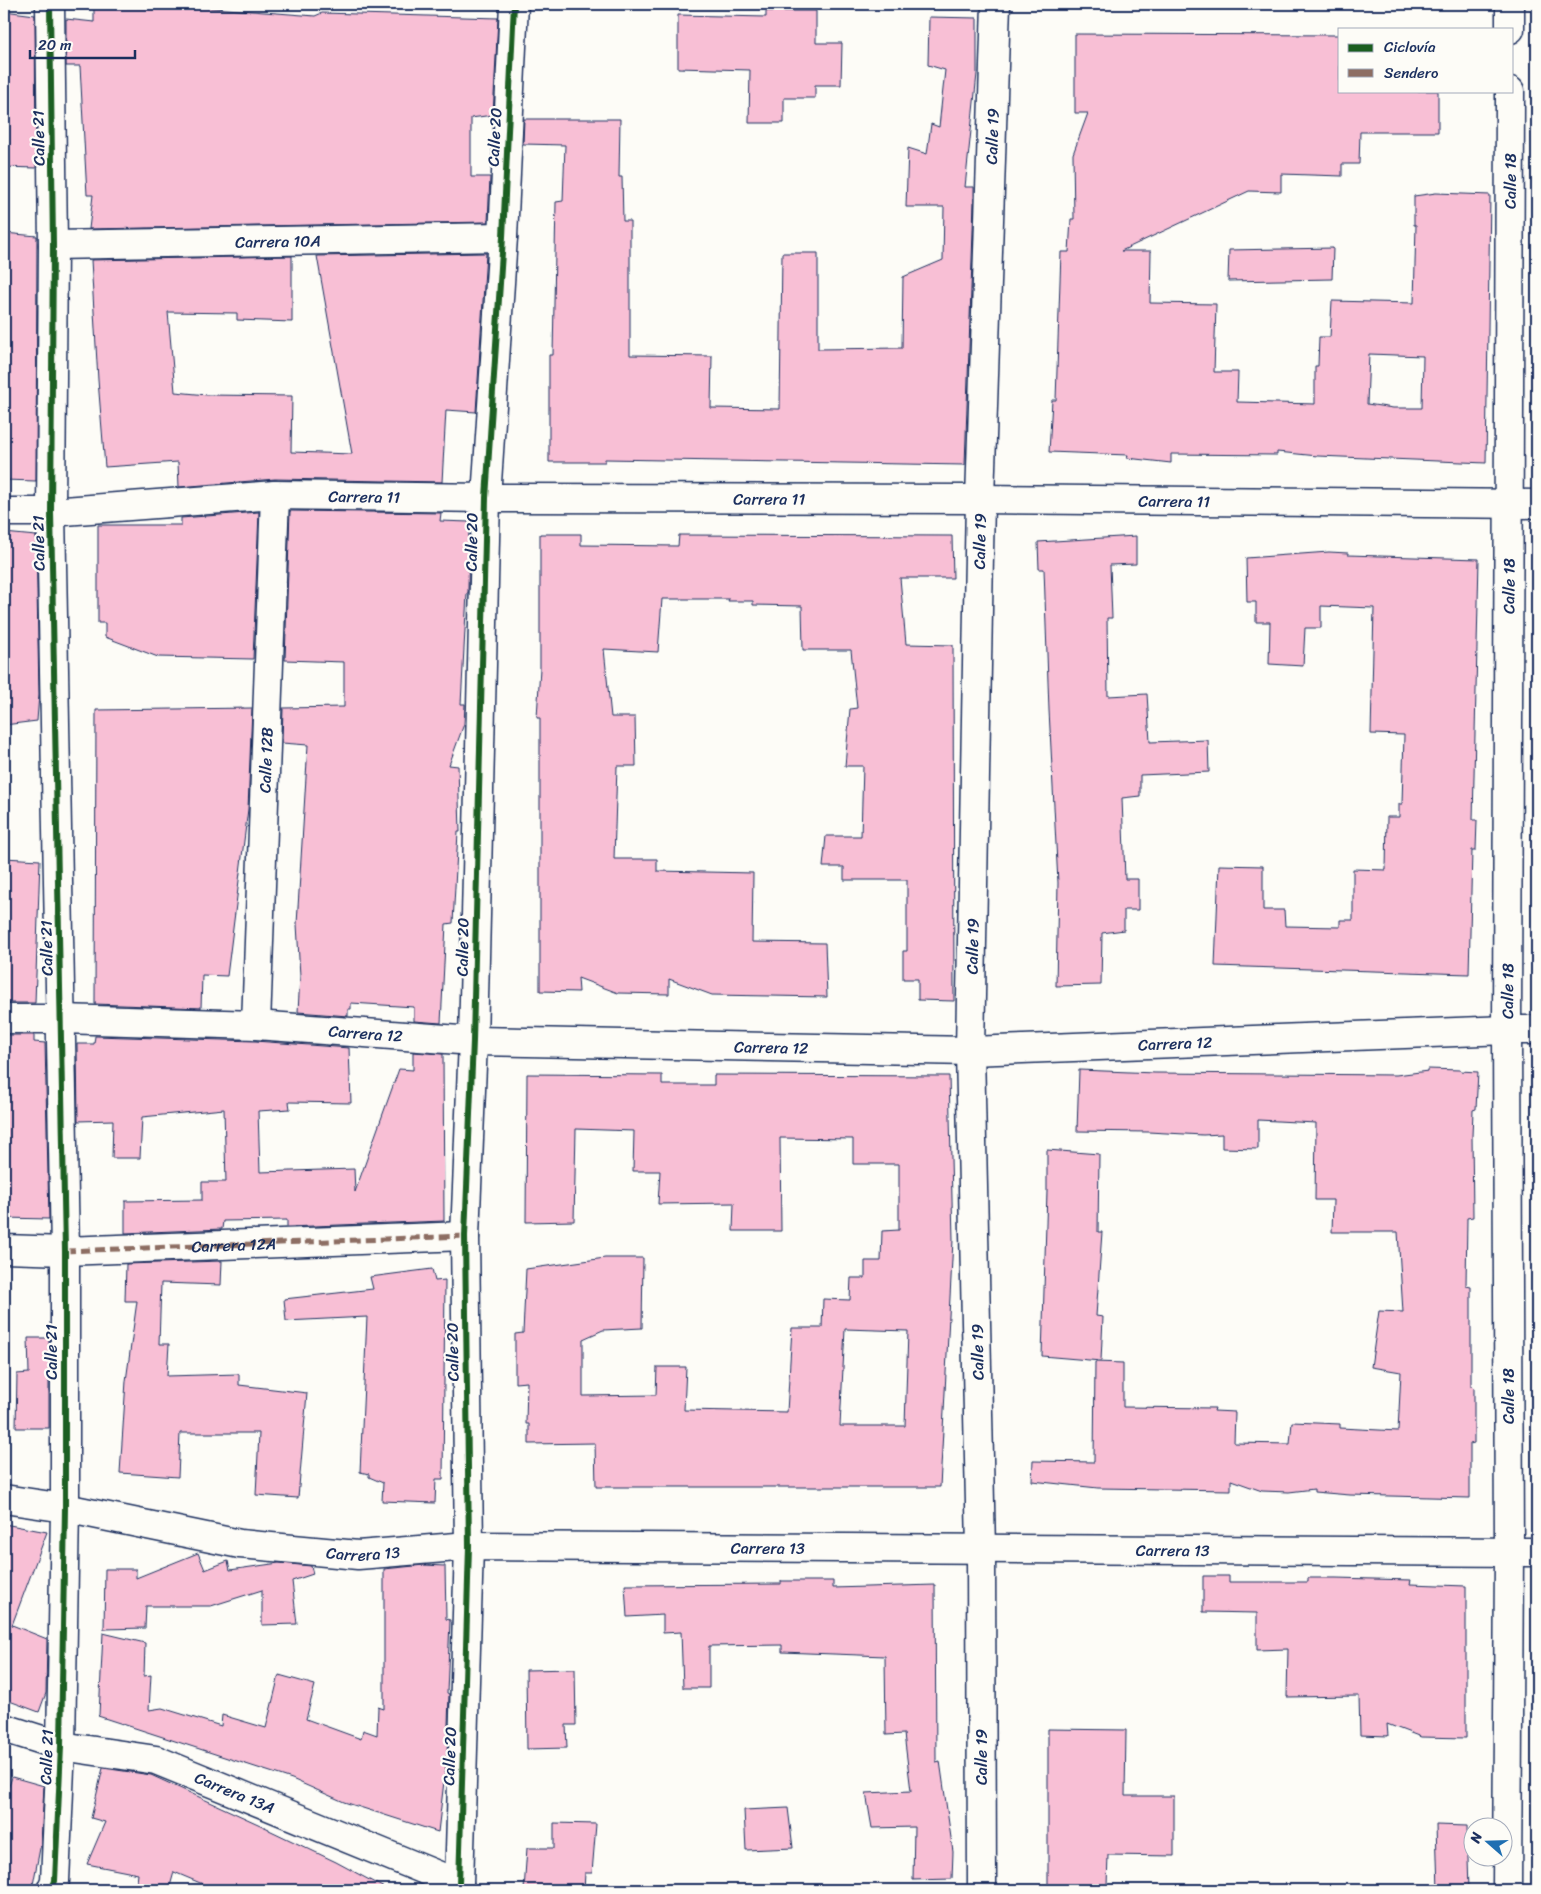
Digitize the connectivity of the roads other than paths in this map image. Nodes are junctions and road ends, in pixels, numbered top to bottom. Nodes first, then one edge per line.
1 (50, 4) edge
2 (514, 4) edge
3 (996, 4) edge
4 (1510, 4) edge
5 (1510, 28) edge
6 (1510, 92) edge
7 (503, 237) junction
8 (52, 245) junction
9 (275, 495) junction
10 (486, 498) junction
11 (980, 499) junction
12 (1509, 504) junction
13 (1537, 504) edge
14 (4, 512) edge
15 (51, 512) junction
16 (4, 1020) edge
17 (62, 1020) junction
18 (256, 1025) junction
19 (1507, 1030) junction
20 (1537, 1030) edge
21 (473, 1041) junction
22 (970, 1051) junction
23 (465, 1236) junction
24 (4, 1250) edge
25 (65, 1251) junction
26 (4, 1499) edge
27 (65, 1508) junction
28 (468, 1546) junction
29 (981, 1549) junction
30 (1509, 1552) junction
31 (1537, 1552) edge
32 (4, 1728) edge
33 (61, 1746) junction
34 (458, 1887) edge
35 (51, 1890) edge
36 (982, 1890) edge
37 (1507, 1890) edge

1 - 8 street, Calle 21
2 - 7 street, Calle 20
3 - 11 street, Calle 19
4 - 5 street
6 - 12 street, Calle 18
7 - 8 street, Carrera 10A
7 - 10 street, Calle 20
8 - 15 street, Calle 21
9 - 10 street, Carrera 11
9 - 15 street, Carrera 11
9 - 18 street, Calle 12B
10 - 11 street, Carrera 11
10 - 21 street, Calle 20
11 - 12 street, Carrera 11
11 - 22 street, Calle 19
12 - 13 street, Carrera 11
12 - 19 street, Calle 18
14 - 15 street, Carrera 11
15 - 17 street, Calle 21
16 - 17 street, Carrera 12
17 - 18 street, Carrera 12
17 - 25 street, Calle 21
18 - 21 street, Carrera 12
19 - 20 street, Carrera 12
19 - 22 street, Carrera 12
19 - 30 street, Calle 18
21 - 22 street, Carrera 12
21 - 23 street, Calle 20
22 - 29 street, Calle 19
23 - 25 street, Carrera 12A
23 - 28 street, Calle 20
24 - 25 street, Carrera 12A
25 - 27 street, Calle 21
26 - 27 street, Carrera 13
27 - 28 street, Carrera 13
27 - 33 street, Calle 21
28 - 29 street, Carrera 13
28 - 34 street, Calle 20
29 - 30 street, Carrera 13
29 - 36 street, Calle 19
30 - 31 street, Carrera 13
30 - 37 street, Calle 18
32 - 33 street, Carrera 13A
33 - 34 street, Carrera 13A
33 - 35 street, Calle 21

